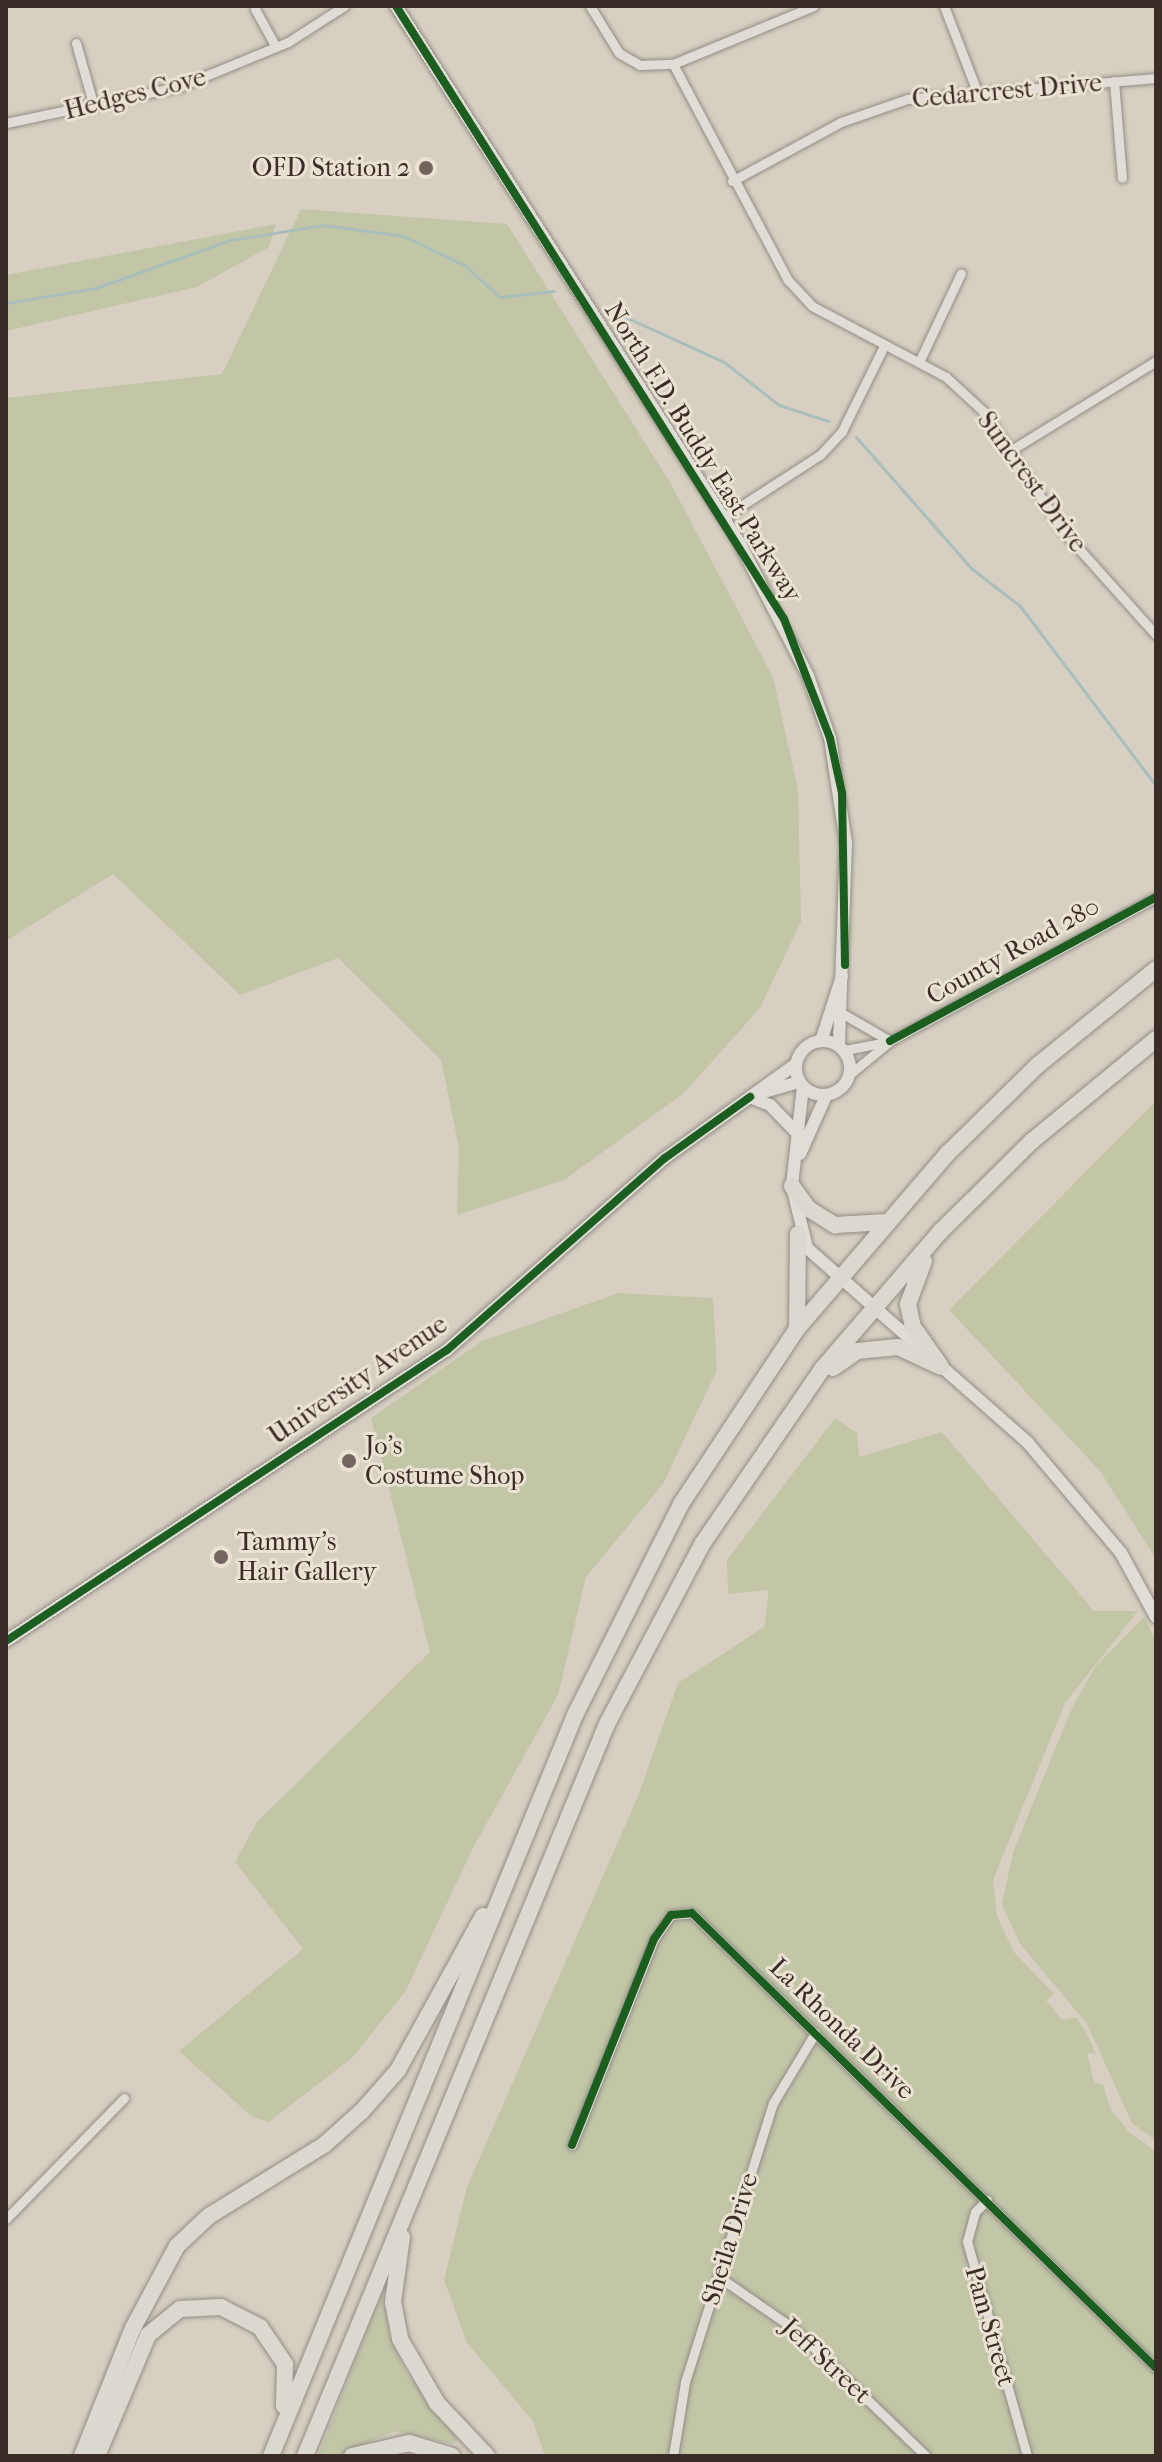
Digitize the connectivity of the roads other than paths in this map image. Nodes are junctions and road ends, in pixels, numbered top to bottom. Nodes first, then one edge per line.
1 (344, 6) edge
2 (396, 6) edge
3 (590, 6) edge
4 (814, 6) edge
5 (944, 6) edge
6 (255, 9) dead end
7 (76, 43) dead end
8 (276, 47) junction
9 (673, 64) junction
10 (1156, 78) edge
11 (1114, 81) junction
12 (976, 89) junction
13 (94, 107) junction
14 (6, 123) edge
15 (1122, 178) dead end
16 (732, 181) junction
17 (961, 273) dead end
18 (884, 346) junction
19 (1156, 361) edge
20 (919, 362) junction
21 (1008, 452) junction
22 (724, 517) junction
23 (1156, 635) edge
24 (1156, 897) edge
25 (845, 965) junction
26 (1156, 969) edge
27 (845, 1015) junction
28 (1156, 1039) edge
29 (821, 1041) junction
30 (890, 1041) junction
31 (842, 1048) junction
32 (796, 1064) junction
33 (850, 1074) junction
34 (801, 1084) junction
35 (826, 1096) junction
36 (750, 1097) junction
37 (798, 1134) junction
38 (796, 1161) junction
39 (792, 1186) junction
40 (887, 1222) junction
41 (941, 1231) junction
42 (798, 1234) junction
43 (836, 1279) junction
44 (872, 1308) junction
45 (797, 1329) junction
46 (941, 1367) junction
47 (793, 1410) junction
48 (1156, 1617) edge
49 (6, 1641) edge
50 (525, 1837) junction
51 (815, 2033) junction
52 (124, 2098) dead end
53 (572, 2145) dead end
54 (987, 2200) junction
55 (406, 2207) junction
56 (6, 2219) edge
57 (719, 2277) junction
58 (1156, 2368) edge
59 (280, 2435) junction
60 (86, 2452) edge
61 (271, 2456) edge
62 (305, 2456) edge
63 (352, 2456) edge
64 (452, 2456) edge
65 (487, 2456) edge
66 (673, 2456) edge
67 (926, 2456) edge
68 (1027, 2456) edge

1 - 8 street, Hedges Cove
2 - 22 street, North F.D. Buddy East Parkway
3 - 9 street
4 - 9 street
5 - 12 street
6 - 8 street
7 - 13 street
8 - 13 street, Hedges Cove
9 - 16 street, Suncrest Drive
10 - 11 street, Cedarcrest Drive
11 - 12 street, Cedarcrest Drive
11 - 15 street
12 - 16 street, Cedarcrest Drive
13 - 14 street, Hedges Cove
16 - 18 street, Suncrest Drive
17 - 20 street
18 - 20 street, Suncrest Drive
18 - 22 street
19 - 21 street
20 - 21 street, Suncrest Drive
21 - 23 street, Suncrest Drive
22 - 25 street, North F.D. Buddy East Parkway
24 - 30 street, County Road 280
25 - 27 street, North F.D. Buddy East Parkway
25 - 29 street
26 - 40 highway
27 - 30 street
27 - 31 street, North F.D. Buddy East Parkway
28 - 41 highway
29 - 31 street
29 - 32 street
30 - 31 street
30 - 33 street
31 - 33 street
32 - 34 street
32 - 36 street, University Avenue
33 - 35 street
34 - 35 street
34 - 36 street, University Avenue
34 - 37 street
35 - 38 street
36 - 37 street
36 - 49 street, University Avenue
37 - 38 street
38 - 39 street
39 - 40 highway
39 - 42 street
40 - 43 highway
41 - 44 highway
41 - 46 highway
42 - 43 street
42 - 45 highway
43 - 44 street
43 - 45 highway
44 - 46 street
44 - 47 highway
45 - 50 highway
46 - 47 highway
46 - 48 street
47 - 55 highway
50 - 59 highway
50 - 60 highway
51 - 53 street, La Rhonda Drive
51 - 54 street, La Rhonda Drive
51 - 57 street, Sheila Drive
52 - 56 street
54 - 58 street, La Rhonda Drive
54 - 68 street, Pam Street
55 - 62 highway
55 - 65 highway
57 - 66 street, Sheila Drive
57 - 67 street, Jeff Street
59 - 60 highway
59 - 61 highway
63 - 64 highway

